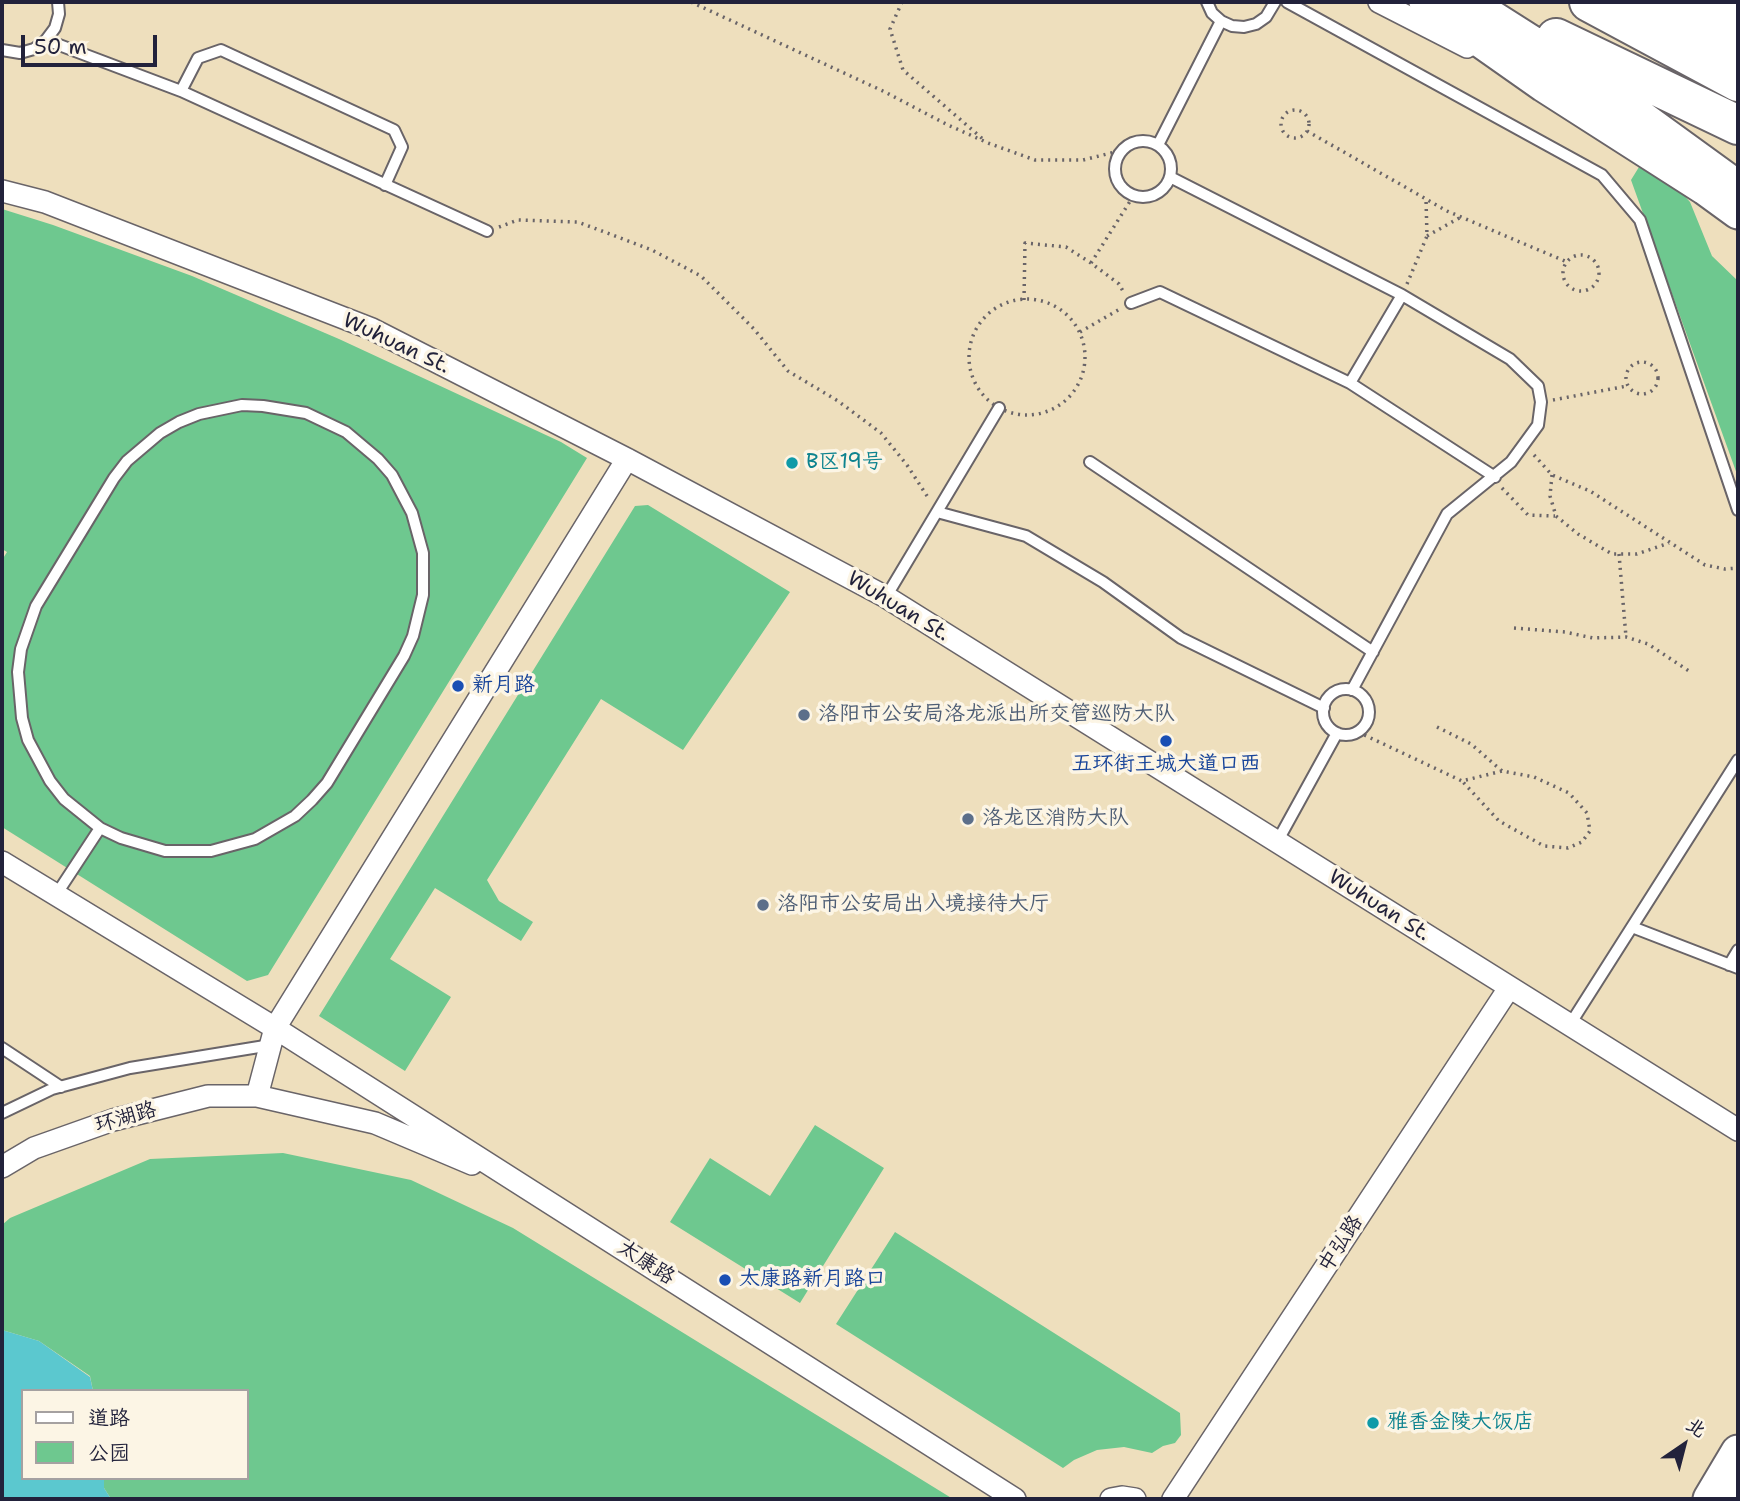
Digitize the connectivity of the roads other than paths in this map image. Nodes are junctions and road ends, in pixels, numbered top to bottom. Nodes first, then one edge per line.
1 (58, 2) edge
2 (1206, 2) edge
3 (1275, 2) edge
4 (1287, 2) edge
5 (1379, 2) edge
6 (1426, 2) edge
7 (1463, 2) edge
8 (1482, 2) edge
9 (1589, 2) edge
10 (1639, 2) edge
11 (1693, 2) edge
12 (1738, 18) edge
13 (1221, 21) junction
14 (46, 40) junction
15 (1738, 45) edge
16 (3, 55) edge
17 (1738, 82) edge
18 (1544, 85) junction
19 (181, 91) junction
20 (1738, 125) edge
21 (1158, 145) junction
22 (1170, 177) junction
23 (385, 185) junction
24 (2, 191) edge
25 (1738, 191) edge
26 (1738, 212) edge
27 (487, 231) road end
28 (1402, 295) junction
29 (1131, 303) road end
30 (1350, 383) junction
31 (999, 408) road end
32 (627, 459) junction
33 (1090, 462) dead end
34 (1495, 477) junction
35 (1738, 510) edge
36 (937, 512) junction
37 (886, 597) junction
38 (1373, 652) junction
39 (1352, 690) junction
40 (1324, 708) junction
41 (1337, 733) junction
42 (1738, 760) edge
43 (100, 828) junction
44 (1277, 842) junction
45 (2, 862) edge
46 (56, 895) junction
47 (1632, 927) junction
48 (1738, 950) edge
49 (1733, 967) edge
50 (1509, 988) junction
51 (1569, 1026) junction
52 (273, 1037) junction
53 (2, 1048) edge
54 (61, 1087) junction
55 (257, 1096) junction
56 (2, 1112) edge
57 (1738, 1130) edge
58 (2, 1167) edge
59 (606, 1237) junction
60 (1738, 1452) edge
61 (1738, 1490) edge
62 (1015, 1499) edge
63 (1111, 1499) edge
64 (1135, 1499) edge
65 (1173, 1499) edge
66 (1710, 1499) edge
67 (1732, 1499) edge

1 - 14 lane
2 - 13 lane
3 - 13 lane
4 - 35 lane
5 - 18 street
6 - 18 main road
7 - 25 highway
8 - 20 highway
9 - 17 highway
10 - 15 main road
11 - 12 highway
13 - 21 lane
14 - 16 lane
14 - 19 lane
18 - 26 main road
19 - 23 lane
19 - 23 lane
21 - 22 lane
21 - 22 lane
22 - 28 lane
23 - 27 lane
24 - 32 street, Wuhuan St.
28 - 30 lane
28 - 34 lane
29 - 30 lane
30 - 34 lane
31 - 36 lane
32 - 37 street, Wuhuan St.
32 - 52 street
33 - 38 lane
34 - 38 lane
36 - 37 lane
36 - 40 lane
37 - 44 street, Wuhuan St.
38 - 39 lane
39 - 40 lane
39 - 41 lane
40 - 41 lane
41 - 44 lane
42 - 47 lane
43 - 43 lane
43 - 46 lane
44 - 50 street, Wuhuan St.
45 - 46 street, 太康路
46 - 52 street, 太康路
47 - 49 lane
47 - 51 lane
48 - 49 lane
50 - 51 street, Wuhuan St.
50 - 65 street, 中弘路
51 - 57 street, Wuhuan St.
52 - 54 lane
52 - 55 street
52 - 59 street, 太康路
53 - 54 lane
54 - 56 lane
55 - 58 street, 环湖路
55 - 59 street, 环湖路
59 - 62 street, 太康路
60 - 66 main road
61 - 67 highway
63 - 64 street

